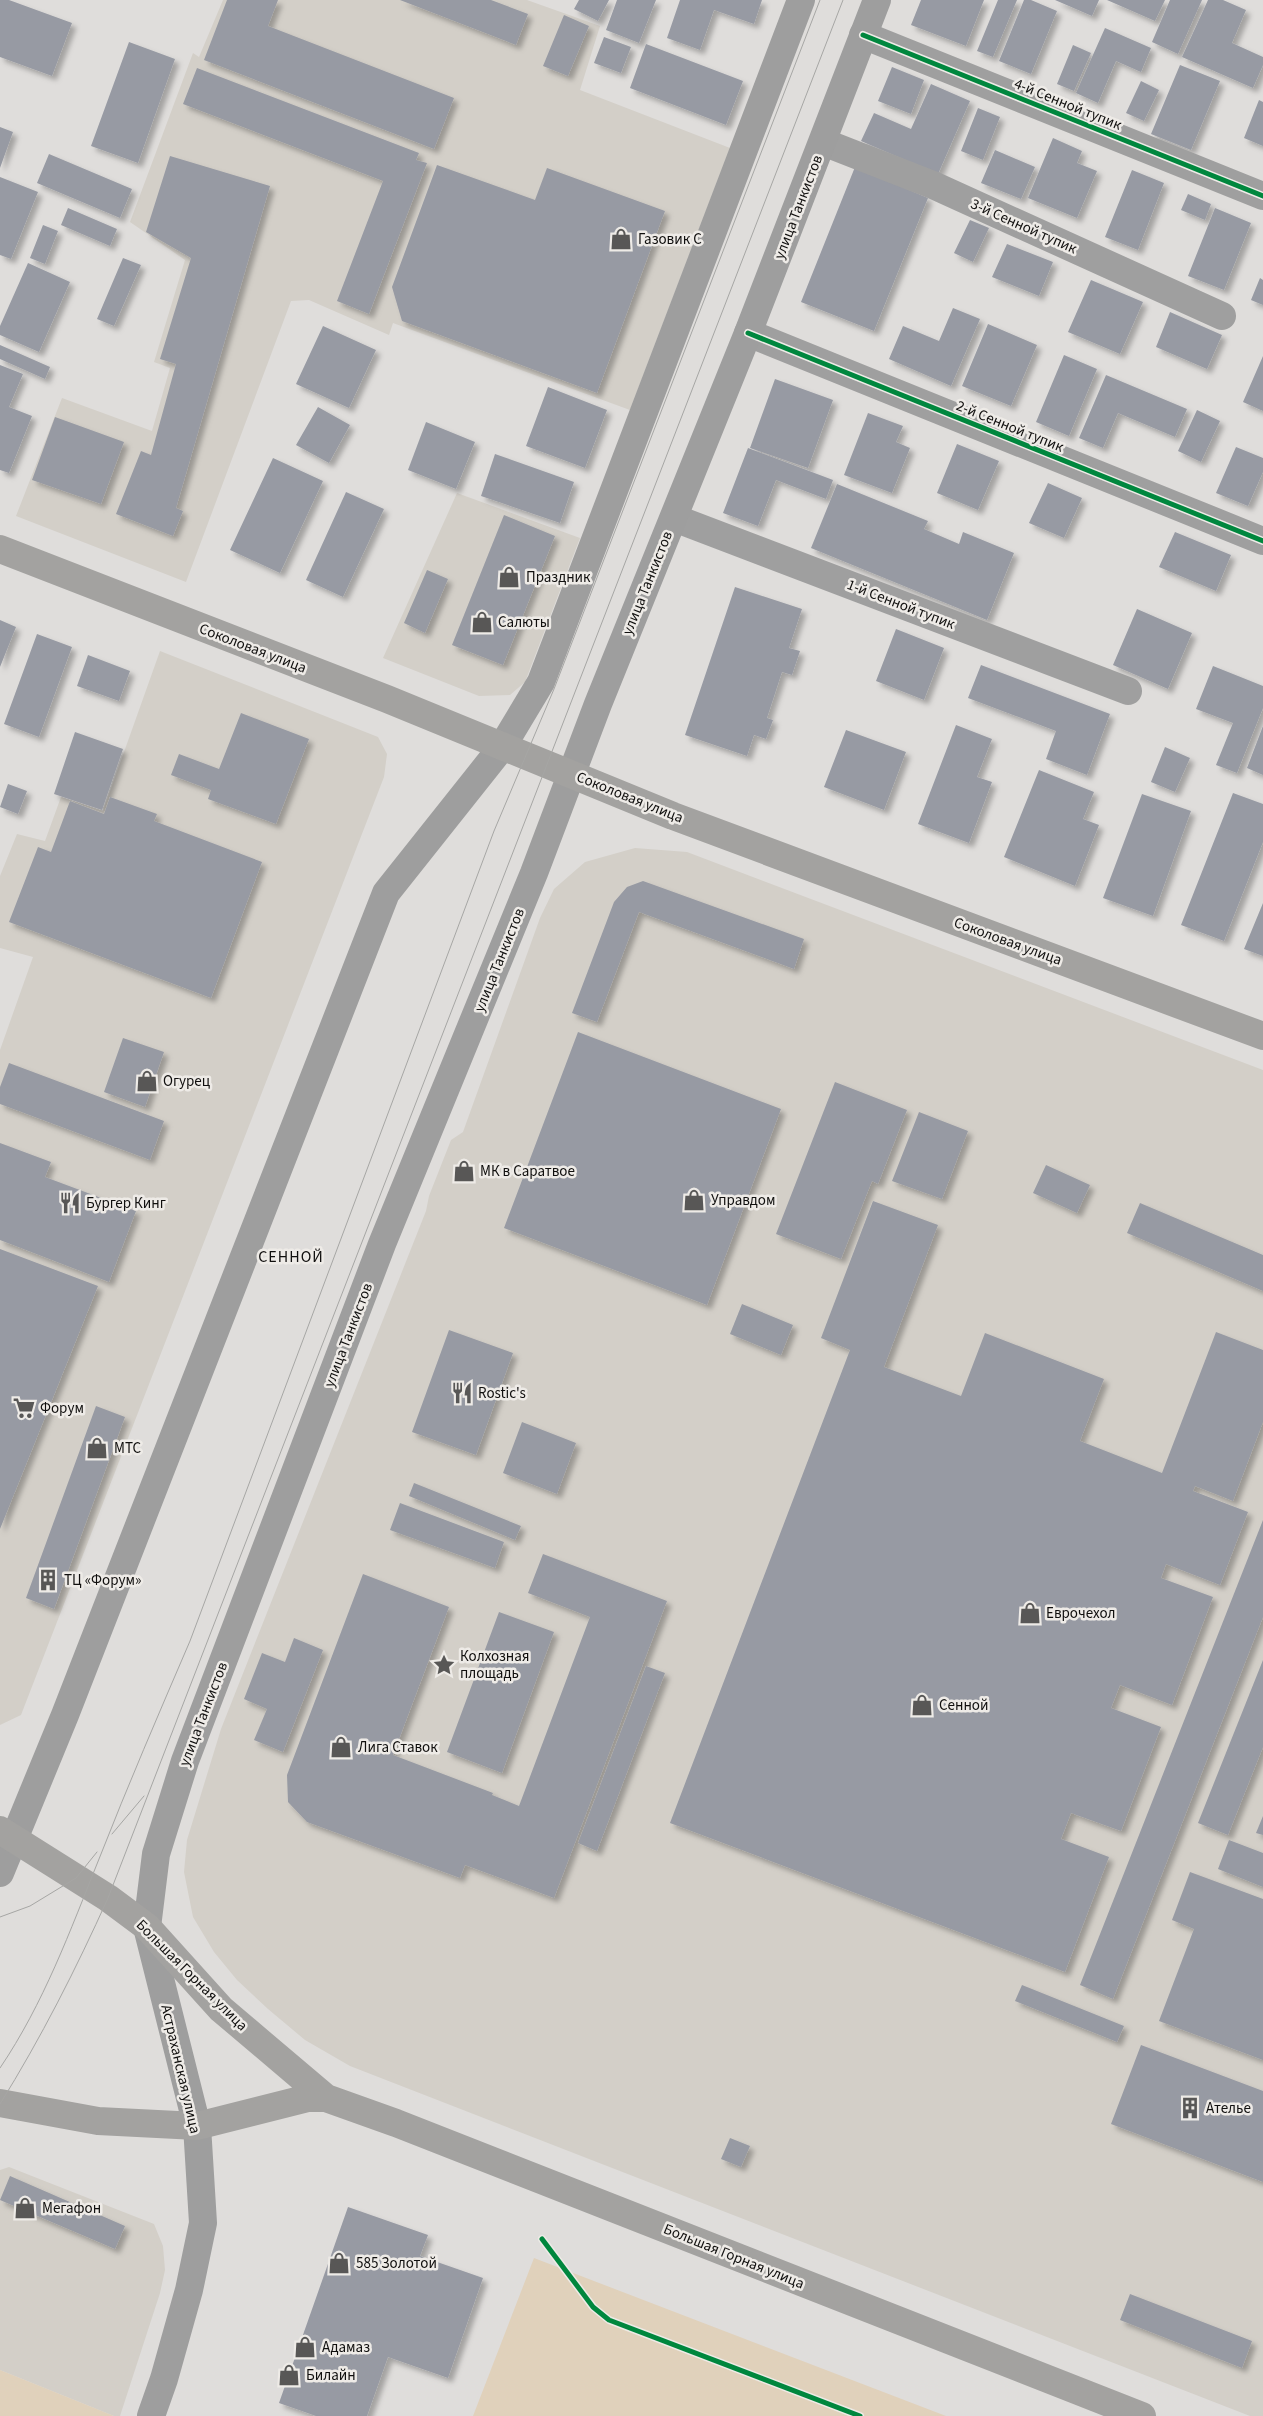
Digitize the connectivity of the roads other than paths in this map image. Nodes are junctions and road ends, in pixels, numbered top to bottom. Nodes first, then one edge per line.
1 (801, 0) edge
2 (877, 0) edge
3 (863, 35) junction
4 (823, 142) junction
5 (1263, 196) edge
6 (1222, 316) dead end
7 (748, 333) junction
8 (674, 518) junction
9 (1263, 541) edge
10 (0, 550) edge
11 (1128, 691) dead end
12 (502, 747) junction
13 (572, 774) junction
14 (1263, 1036) edge
15 (7, 1834) edge
16 (0, 1873) edge
17 (147, 1927) junction
18 (326, 2098) junction
19 (0, 2104) edge
20 (196, 2126) junction
21 (151, 2416) edge
22 (1142, 2416) edge

1 - 12 main road
2 - 3 main road, улица Танкистов
3 - 4 main road, улица Танкистов
3 - 5 street, 4-й Сенной тупик
4 - 6 street, 3-й Сенной тупик
4 - 7 main road, улица Танкистов
7 - 8 main road, улица Танкистов
7 - 9 street, 2-й Сенной тупик
8 - 11 street, 1-й Сенной тупик
8 - 13 main road, улица Танкистов
10 - 12 main road, Соколовая улица
12 - 13 main road, Соколовая улица
12 - 15 main road
13 - 14 main road, Соколовая улица
13 - 17 main road, улица Танкистов
15 - 16 main road
15 - 17 main road, Большая Горная улица
17 - 18 main road, Большая Горная улица
17 - 20 main road, Астраханская улица
18 - 20 main road, Большая Горная улица
18 - 22 main road, Большая Горная улица
19 - 20 main road, Большая Горная улица
20 - 21 main road, Астраханская улица

